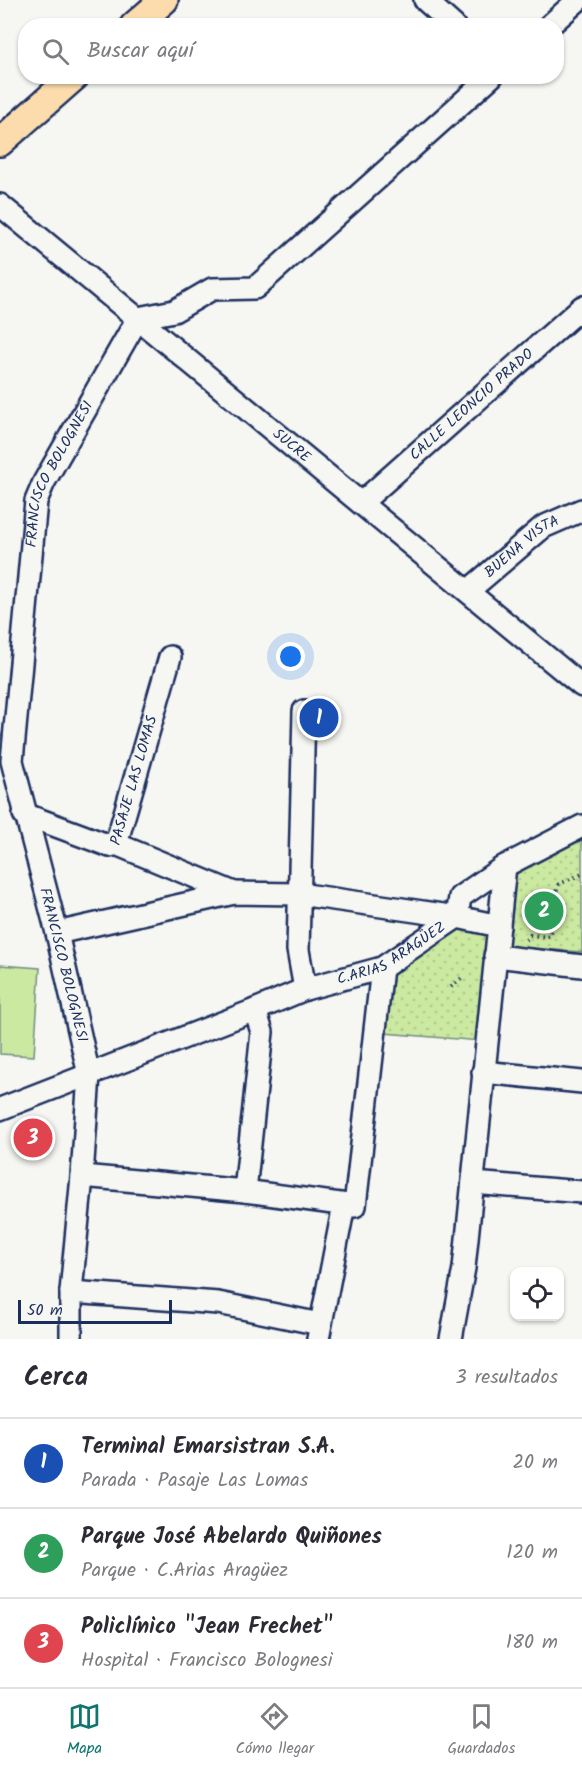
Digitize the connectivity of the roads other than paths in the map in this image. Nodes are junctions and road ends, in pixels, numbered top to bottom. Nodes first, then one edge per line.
1 (164, 0) edge
2 (425, 0) edge
3 (578, 0) edge
4 (582, 4) edge
5 (143, 18) edge
6 (445, 18) edge
7 (558, 18) edge
8 (66, 84) edge
9 (483, 84) edge
10 (0, 142) edge
11 (0, 205) edge
12 (582, 306) edge
13 (138, 318) junction
14 (361, 503) junction
15 (582, 510) edge
16 (468, 591) junction
17 (170, 657) dead end
18 (582, 686) edge
19 (304, 711) dead end
20 (24, 814) junction
21 (582, 826) edge
22 (116, 844) junction
23 (505, 866) junction
24 (234, 893) junction
25 (299, 894) junction
26 (457, 917) junction
27 (499, 926) junction
28 (57, 933) junction
29 (495, 956) junction
30 (582, 966) edge
31 (382, 968) junction
32 (305, 988) junction
33 (255, 1010) junction
34 (483, 1072) junction
35 (89, 1075) junction
36 (582, 1082) edge
37 (0, 1109) edge
38 (82, 1176) junction
39 (473, 1183) junction
40 (245, 1191) junction
41 (582, 1192) edge
42 (344, 1205) junction
43 (71, 1292) junction
44 (319, 1332) edge
45 (71, 1339) edge
46 (451, 1339) edge

1 - 5 main road
2 - 6 street
3 - 4 street
3 - 7 street
8 - 10 main road
9 - 13 street
11 - 13 street, SUCRE
12 - 14 street, CALLE LEONCIO PRADO
13 - 14 street, SUCRE
13 - 20 street, FRANCISCO BOLOGNESI
14 - 16 street, SUCRE
15 - 16 street, BUENA VISTA
16 - 18 street, SUCRE
17 - 22 street, PASAJE LAS LOMAS
19 - 25 street
20 - 22 street, PASAJE LAS LOMAS
20 - 28 street, FRANCISCO BOLOGNESI
21 - 23 street, C.ARIAS ARAGÜEZ
22 - 24 street
23 - 26 street, C.ARIAS ARAGÜEZ
23 - 27 street
24 - 25 street
24 - 28 street
25 - 26 street
25 - 32 street
26 - 27 street
26 - 31 street, C.ARIAS ARAGÜEZ
27 - 29 street
28 - 35 street, FRANCISCO BOLOGNESI
29 - 30 street
29 - 34 street
31 - 32 street, C.ARIAS ARAGÜEZ
31 - 42 street
32 - 33 street, C.ARIAS ARAGÜEZ
33 - 35 street, C.ARIAS ARAGÜEZ
33 - 40 street
34 - 36 street
34 - 39 street
35 - 37 street, C.ARIAS ARAGÜEZ
35 - 38 street, FRANCISCO BOLOGNESI
38 - 40 street
38 - 43 street, FRANCISCO BOLOGNESI
39 - 41 street
39 - 46 street
40 - 42 street
42 - 44 street
43 - 44 street
43 - 45 street, FRANCISCO BOLOGNESI

